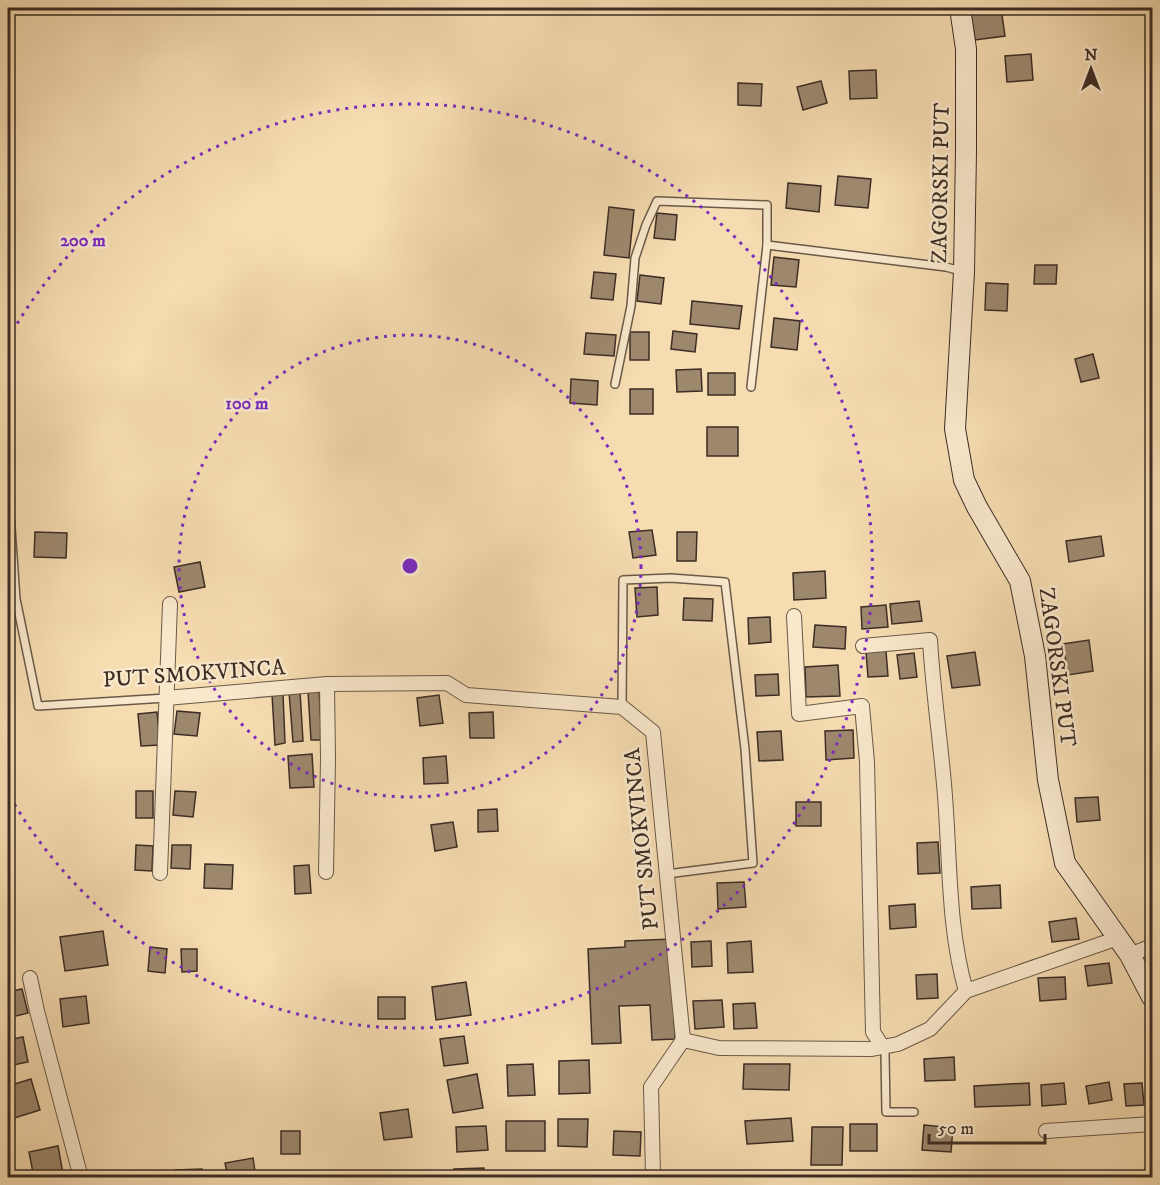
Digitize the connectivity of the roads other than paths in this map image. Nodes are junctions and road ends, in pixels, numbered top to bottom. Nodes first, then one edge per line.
1 (960, 8) edge
2 (767, 245) junction
3 (963, 272) junction
4 (615, 384) dead end
5 (751, 387) dead end
6 (8, 485) edge
7 (170, 604) dead end
8 (794, 616) dead end
9 (863, 646) dead end
10 (327, 684) junction
11 (166, 698) junction
12 (622, 707) junction
13 (326, 872) dead end
14 (160, 873) dead end
15 (667, 874) junction
16 (1118, 938) junction
17 (1152, 946) edge
18 (1130, 955) junction
19 (30, 978) dead end
20 (966, 992) junction
21 (1152, 997) edge
22 (683, 1041) junction
23 (882, 1046) junction
24 (914, 1112) dead end
25 (1152, 1124) edge
26 (1046, 1131) dead end
27 (649, 1176) edge
28 (81, 1178) edge
29 (668, 1178) edge

1 - 3 main road, ZAGORSKI PUT
2 - 3 lane
2 - 4 lane
2 - 5 lane
3 - 16 main road, ZAGORSKI PUT
6 - 11 lane, PUT SMOKVINCA
7 - 11 street
8 - 23 street
9 - 20 street
10 - 11 street, PUT SMOKVINCA
10 - 12 street, PUT SMOKVINCA
10 - 13 street
11 - 14 street
12 - 15 street, PUT SMOKVINCA
12 - 15 lane
15 - 22 street, PUT SMOKVINCA
16 - 18 main road, ZAGORSKI PUT
16 - 20 street
17 - 18 street
18 - 21 main road, ZAGORSKI PUT
19 - 28 street
20 - 23 street
22 - 23 street
22 - 27 street
23 - 24 lane
25 - 26 street
27 - 29 lane

